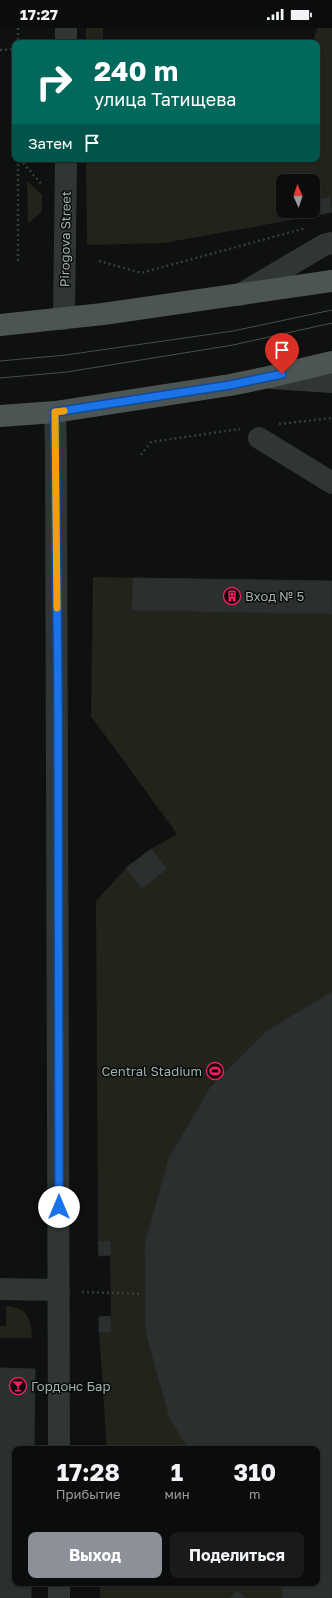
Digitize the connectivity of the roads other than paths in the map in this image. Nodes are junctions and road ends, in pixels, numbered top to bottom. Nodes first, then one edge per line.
1 (66, 28) edge
2 (66, 40) edge
3 (66, 162) edge
4 (332, 243) edge
5 (332, 281) edge
6 (237, 296) junction
7 (64, 319) junction
8 (0, 325) edge
9 (332, 362) edge
10 (269, 378) junction
11 (324, 382) edge
12 (332, 396) edge
13 (55, 412) junction
14 (0, 416) edge
15 (258, 430) road end
16 (332, 483) edge
17 (0, 1289) edge
18 (59, 1290) junction
19 (59, 1446) edge
20 (59, 1586) edge
21 (59, 1598) edge

1 - 2 street
3 - 7 street, Pirogova Street
4 - 6 street
5 - 6 main road
6 - 7 main road
7 - 8 main road
9 - 10 main road
10 - 11 street
10 - 13 main road
11 - 12 street
13 - 14 main road
13 - 18 street
15 - 16 street
17 - 18 street
18 - 19 street
20 - 21 street

